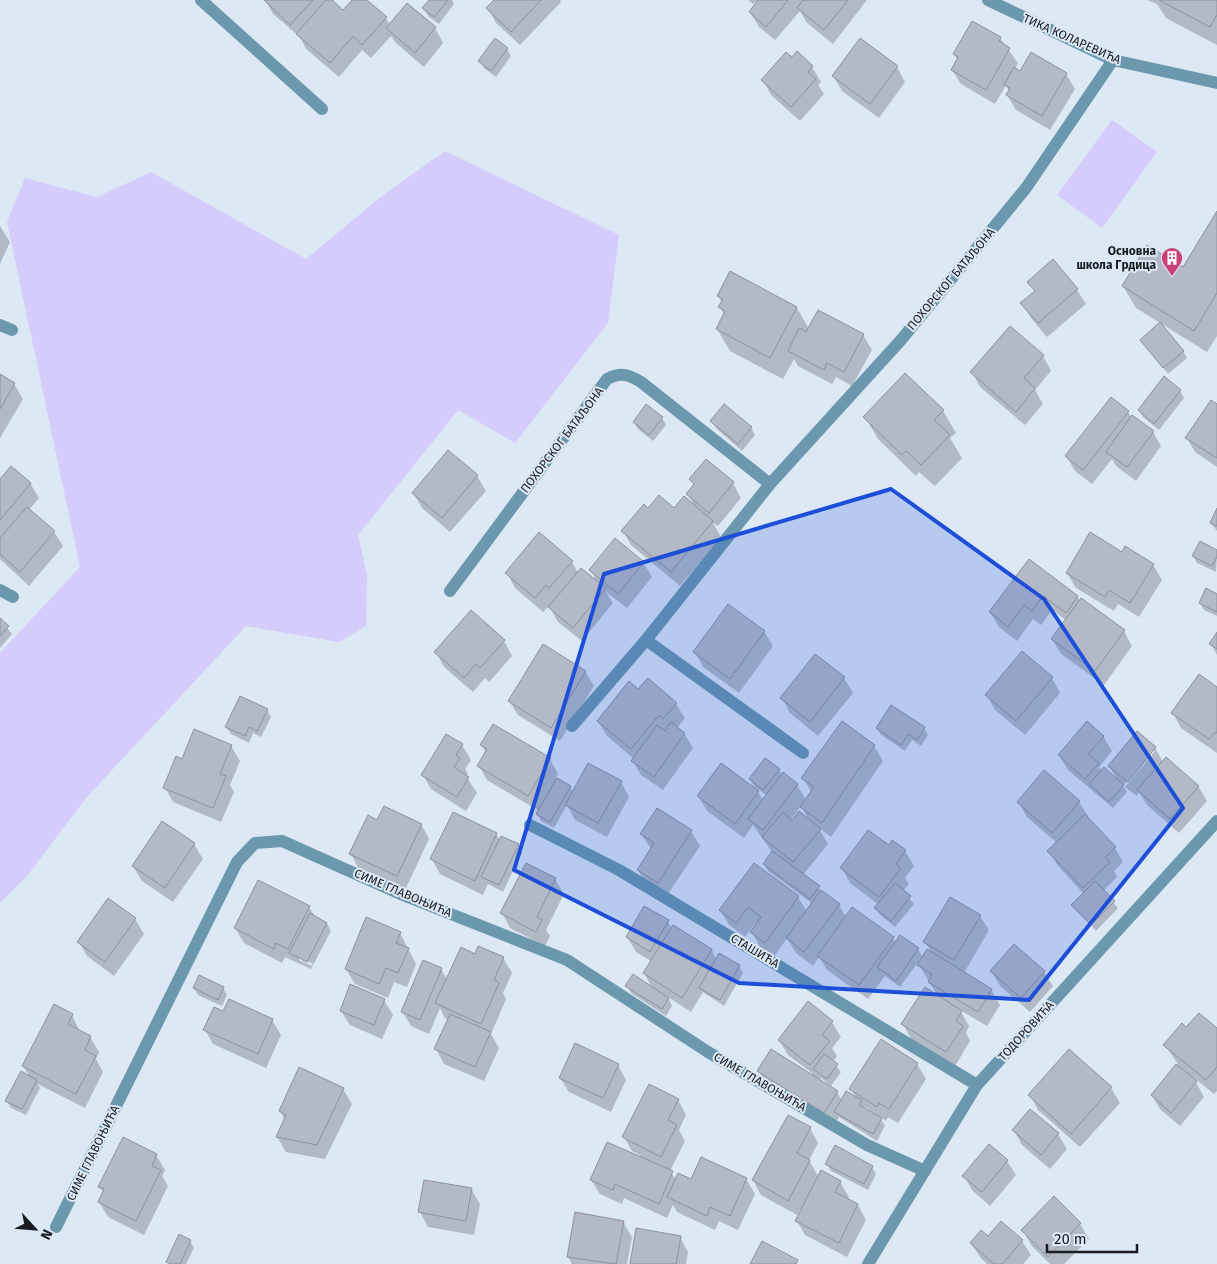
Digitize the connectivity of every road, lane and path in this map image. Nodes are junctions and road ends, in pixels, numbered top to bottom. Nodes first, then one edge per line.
1 (201, 0) edge
2 (988, 0) edge
3 (1113, 60) junction
4 (1217, 83) edge
5 (322, 109) dead end
6 (770, 484) junction
7 (0, 590) edge
8 (450, 590) dead end
9 (14, 597) dead end
10 (646, 640) junction
11 (572, 726) dead end
12 (803, 752) dead end
13 (1217, 821) edge
14 (530, 825) dead end
15 (977, 1085) junction
16 (925, 1171) junction
17 (56, 1227) dead end
18 (868, 1264) edge

1 - 5 street
2 - 3 street, ТИКА КОЛАРЕВИЋА
3 - 4 street, ТИКА КОЛАРЕВИЋА
3 - 6 street, ПОХОРСКОГ БАТАЉОНА
6 - 8 street, ПОХОРСКОГ БАТАЉОНА
6 - 10 street, ПОХОРСКОГ БАТАЉОНА
7 - 9 street
10 - 11 street, ПОХОРСКОГ БАТАЉОНА
10 - 12 street
13 - 15 street, ТОДОРОВИЋА
14 - 15 street, СТАШИЋА
15 - 16 street, ТОДОРОВИЋА
16 - 17 street, СИМЕ ГЛАВОЊИЋА
16 - 18 street, ТОДОРОВИЋА

